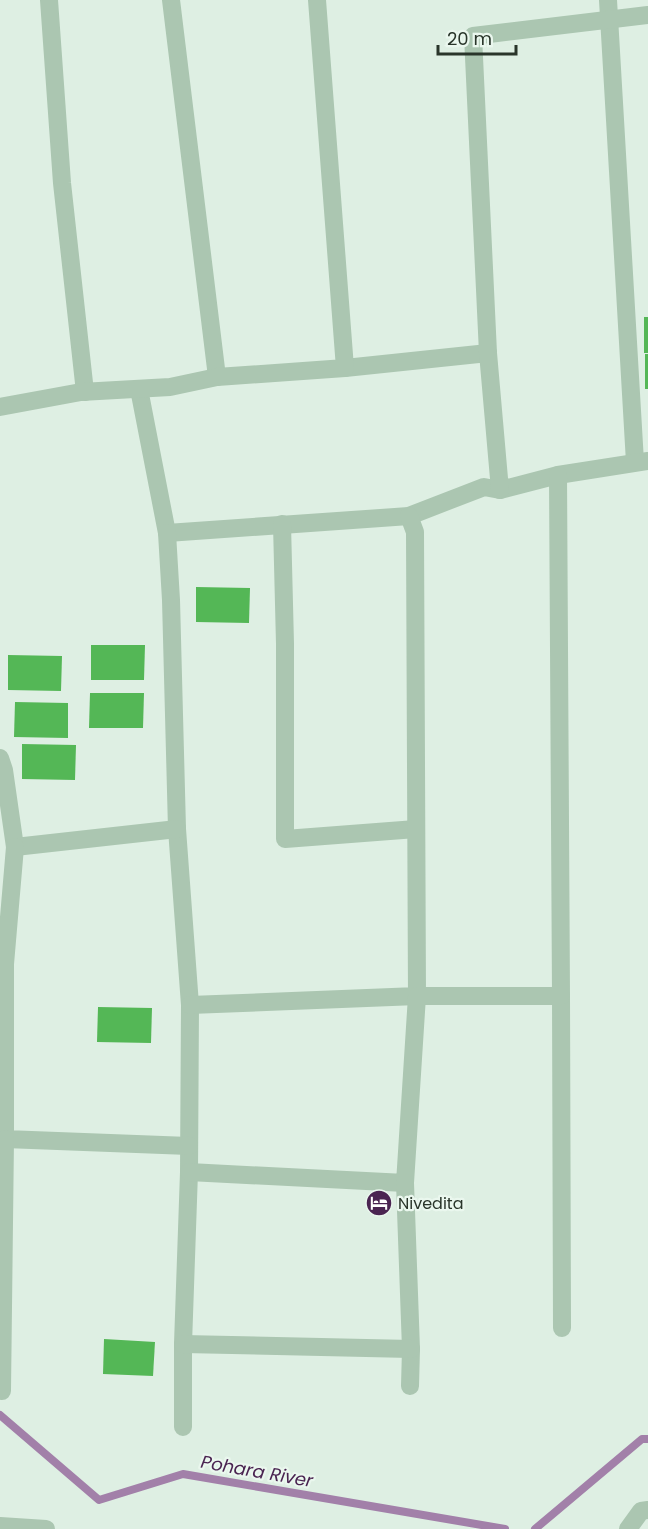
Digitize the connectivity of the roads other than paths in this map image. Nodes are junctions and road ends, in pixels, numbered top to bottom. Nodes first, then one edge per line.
1 (49, 0) edge
2 (171, 0) edge
3 (317, 0) edge
4 (608, 0) edge
5 (648, 15) edge
6 (608, 20) junction
7 (488, 353) junction
8 (345, 368) junction
9 (217, 377) junction
10 (139, 389) junction
11 (85, 392) junction
12 (0, 407) edge
13 (642, 462) edge
14 (558, 475) junction
15 (500, 490) junction
16 (409, 516) junction
17 (282, 524) junction
18 (167, 533) junction
19 (0, 758) edge
20 (177, 829) junction
21 (416, 829) junction
22 (15, 847) junction
23 (417, 996) junction
24 (561, 996) junction
25 (190, 1005) junction
26 (2, 1099) edge
27 (5, 1139) junction
28 (189, 1146) junction
29 (189, 1172) junction
30 (405, 1183) junction
31 (2, 1235) edge
32 (562, 1328) dead end
33 (183, 1344) junction
34 (411, 1349) junction
35 (410, 1386) dead end
36 (2, 1391) dead end
37 (183, 1427) dead end
38 (648, 1510) edge
39 (7, 1527) edge
40 (46, 1529) edge
41 (628, 1529) edge

1 - 11 street
2 - 9 street
3 - 8 street
4 - 6 street
5 - 6 street
6 - 7 street
6 - 13 street
7 - 8 street
7 - 15 street
8 - 9 street
9 - 10 street
10 - 11 street
10 - 18 street
11 - 12 street
13 - 14 street
14 - 15 street
14 - 24 street
15 - 16 street
16 - 17 street
16 - 21 street
17 - 18 street
17 - 21 street
18 - 20 street
19 - 22 street
20 - 22 street
20 - 25 street
21 - 23 street
22 - 26 street
23 - 24 street
23 - 25 street
23 - 30 street
24 - 32 street
25 - 28 street
26 - 27 street
27 - 28 street
27 - 31 street
28 - 29 street
29 - 30 street
29 - 33 street
30 - 34 street
31 - 36 street
33 - 34 street
33 - 37 street
34 - 35 street
38 - 41 street
39 - 40 street

